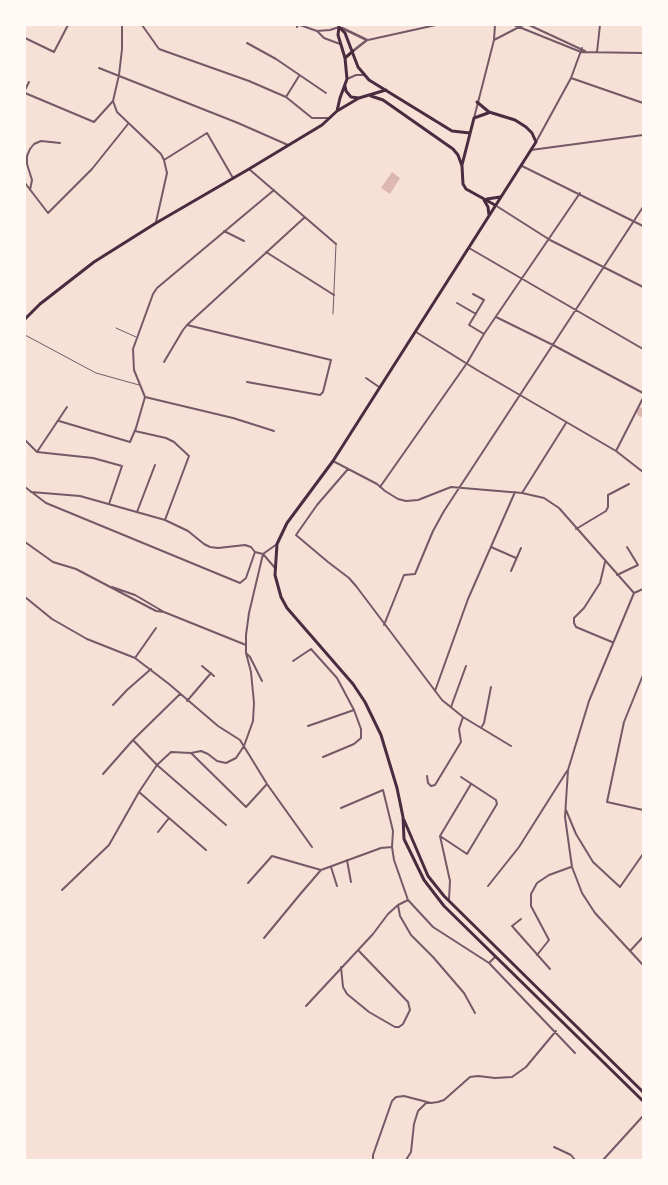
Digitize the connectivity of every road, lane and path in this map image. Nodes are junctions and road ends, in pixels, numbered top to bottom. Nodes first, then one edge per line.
1 (68, 25) edge
2 (122, 25) edge
3 (142, 25) edge
4 (436, 25) edge
5 (495, 25) edge
6 (514, 25) edge
7 (523, 25) edge
8 (529, 25) edge
9 (600, 25) edge
10 (298, 26) edge
11 (339, 26) edge
12 (520, 28) junction
13 (316, 31) junction
14 (25, 38) edge
15 (368, 40) junction
16 (494, 40) junction
17 (247, 43) dead end
18 (341, 44) junction
19 (582, 48) junction
20 (353, 51) junction
21 (585, 51) junction
22 (581, 52) junction
23 (597, 52) junction
24 (643, 53) edge
25 (345, 58) junction
26 (99, 68) dead end
27 (119, 75) junction
28 (364, 75) junction
29 (299, 76) junction
30 (570, 78) junction
31 (347, 79) junction
32 (29, 82) dead end
33 (344, 85) junction
34 (386, 90) junction
35 (25, 92) edge
36 (326, 93) dead end
37 (371, 96) junction
38 (286, 98) junction
39 (359, 98) junction
40 (113, 101) junction
41 (477, 102) junction
42 (643, 103) edge
43 (337, 111) junction
44 (489, 112) junction
45 (330, 118) junction
46 (474, 118) junction
47 (128, 124) junction
48 (470, 134) junction
49 (643, 135) edge
50 (536, 142) junction
51 (60, 143) dead end
52 (288, 145) junction
53 (531, 150) junction
54 (164, 160) junction
55 (462, 166) junction
56 (522, 166) junction
57 (249, 169) junction
58 (233, 178) junction
59 (25, 183) edge
60 (30, 190) junction
61 (274, 190) junction
62 (580, 194) junction
63 (500, 196) junction
64 (483, 198) junction
65 (495, 205) junction
66 (643, 207) edge
67 (489, 215) junction
68 (304, 217) junction
69 (634, 221) junction
70 (156, 223) junction
71 (643, 226) edge
72 (224, 231) junction
73 (550, 240) junction
74 (244, 241) dead end
75 (336, 244) joint
76 (469, 248) junction
77 (266, 252) junction
78 (604, 268) junction
79 (523, 279) junction
80 (643, 287) edge
81 (473, 294) dead end
82 (334, 295) junction
83 (457, 303) dead end
84 (576, 310) junction
85 (332, 314) dead end
86 (476, 314) junction
87 (496, 317) junction
88 (25, 319) edge
89 (187, 325) junction
90 (116, 328) dead end
91 (416, 332) junction
92 (484, 334) junction
93 (25, 335) edge
94 (136, 337) junction
95 (553, 345) junction
96 (643, 349) edge
97 (164, 362) dead end
98 (467, 363) junction
99 (366, 378) dead end
100 (247, 382) dead end
101 (139, 385) junction
102 (381, 388) junction
103 (643, 393) edge
104 (520, 395) junction
105 (145, 397) junction
106 (643, 398) edge
107 (67, 407) dead end
108 (59, 421) junction
109 (566, 422) junction
110 (135, 431) junction
111 (274, 431) dead end
112 (25, 440) edge
113 (616, 451) junction
114 (37, 452) junction
115 (333, 461) junction
116 (155, 465) dead end
117 (348, 469) junction
118 (643, 472) edge
119 (629, 484) dead end
120 (25, 487) edge
121 (380, 487) junction
122 (461, 487) junction
123 (31, 492) junction
124 (515, 492) junction
125 (522, 493) junction
126 (109, 504) junction
127 (137, 512) junction
128 (165, 520) junction
129 (576, 528) junction
130 (25, 542) edge
131 (277, 544) junction
132 (491, 547) junction
133 (627, 547) dead end
134 (521, 548) dead end
135 (255, 552) junction
136 (263, 554) junction
137 (516, 558) junction
138 (605, 562) junction
139 (275, 568) junction
140 (511, 571) dead end
141 (617, 575) junction
142 (643, 589) edge
143 (634, 593) junction
144 (25, 597) edge
145 (384, 625) junction
146 (156, 628) dead end
147 (612, 642) junction
148 (246, 645) junction
149 (246, 653) junction
150 (134, 658) junction
151 (293, 661) dead end
152 (336, 662) junction
153 (202, 666) dead end
154 (466, 666) dead end
155 (329, 668) junction
156 (151, 670) junction
157 (210, 673) junction
158 (643, 675) edge
159 (214, 676) dead end
160 (262, 681) dead end
161 (491, 688) dead end
162 (434, 692) junction
163 (180, 694) junction
164 (188, 701) junction
165 (113, 705) dead end
166 (451, 707) junction
167 (354, 710) junction
168 (463, 716) junction
169 (308, 726) dead end
170 (482, 728) junction
171 (133, 740) junction
172 (244, 746) junction
173 (511, 746) dead end
174 (192, 754) junction
175 (323, 757) dead end
176 (157, 765) junction
177 (568, 770) junction
178 (103, 774) dead end
179 (427, 776) dead end
180 (460, 778) dead end
181 (267, 784) junction
182 (471, 784) junction
183 (138, 792) junction
184 (341, 808) dead end
185 (566, 808) junction
186 (643, 810) edge
187 (403, 817) junction
188 (169, 818) junction
189 (226, 824) dead end
190 (158, 832) dead end
191 (440, 836) junction
192 (312, 847) dead end
193 (392, 847) junction
194 (206, 850) dead end
195 (643, 854) edge
196 (347, 860) junction
197 (331, 866) junction
198 (572, 867) junction
199 (321, 870) junction
200 (352, 882) dead end
201 (248, 884) dead end
202 (337, 886) dead end
203 (488, 886) dead end
204 (62, 890) dead end
205 (408, 900) junction
206 (449, 901) junction
207 (398, 905) junction
208 (520, 919) dead end
209 (643, 936) edge
210 (264, 938) dead end
211 (358, 950) junction
212 (630, 951) junction
213 (496, 956) junction
214 (537, 956) junction
215 (489, 963) junction
216 (643, 964) edge
217 (341, 967) junction
218 (550, 969) dead end
219 (306, 1006) dead end
220 (475, 1013) dead end
221 (556, 1031) junction
222 (575, 1053) dead end
223 (643, 1092) edge
224 (643, 1101) edge
225 (427, 1102) junction
226 (643, 1116) edge
227 (554, 1147) dead end
228 (372, 1160) edge
229 (406, 1160) edge
230 (574, 1160) edge
231 (603, 1160) edge

1 - 14 street
2 - 27 street
3 - 38 street
4 - 15 street
5 - 16 street
6 - 12 street
7 - 12 street
8 - 19 street
9 - 23 street
10 - 13 street
11 - 13 street
11 - 15 street
11 - 18 main road
11 - 20 main road
12 - 16 street
12 - 22 street
13 - 18 street
15 - 20 street
16 - 41 street
17 - 29 street
18 - 25 main road
19 - 21 street
19 - 22 street
20 - 25 main road
20 - 28 main road
21 - 22 street
21 - 23 street
22 - 30 street
23 - 24 street
25 - 31 main road
26 - 27 street
27 - 40 street
27 - 52 street
28 - 31 street
28 - 34 main road
29 - 36 street
29 - 38 street
30 - 42 street
30 - 50 street
31 - 33 main road
32 - 35 street
33 - 39 main road
33 - 43 main road
34 - 37 main road
34 - 48 main road
35 - 40 street
37 - 39 main road
37 - 55 main road
38 - 45 street
39 - 43 main road
40 - 47 street
41 - 44 main road
41 - 46 street
43 - 45 main road
44 - 46 main road
44 - 50 main road
45 - 52 main road
46 - 48 main road
47 - 54 street
47 - 60 street
48 - 55 main road
49 - 53 street
50 - 53 main road
51 - 60 street
52 - 57 main road
53 - 56 main road
54 - 58 street
54 - 70 street
55 - 64 main road
56 - 62 street
56 - 63 main road
57 - 58 main road
57 - 61 street
58 - 70 main road
59 - 60 street
61 - 68 street
61 - 72 street
62 - 69 street
62 - 73 street
63 - 64 main road
63 - 65 main road
64 - 65 main road
64 - 67 main road
65 - 67 main road
65 - 73 street
66 - 69 street
67 - 76 main road
68 - 75 street
68 - 77 street
69 - 71 street
69 - 78 street
70 - 88 main road
72 - 74 street
72 - 94 street
73 - 78 street
73 - 79 street
75 - 82 lane
76 - 79 street
76 - 91 main road
77 - 82 street
77 - 89 street
78 - 80 street
78 - 84 street
79 - 84 street
79 - 87 street
81 - 86 street
82 - 85 lane
83 - 86 street
84 - 95 street
84 - 96 street
86 - 92 street
87 - 92 street
87 - 95 street
89 - 97 street
89 - 100 street
90 - 94 lane
91 - 98 street
91 - 102 main road
92 - 98 street
93 - 101 lane
94 - 101 street
95 - 103 street
95 - 104 street
98 - 104 street
98 - 121 street
99 - 102 street
101 - 105 street
102 - 115 main road
104 - 109 street
104 - 122 street
105 - 110 street
105 - 111 street
106 - 113 street
107 - 108 street
108 - 110 street
108 - 114 street
109 - 113 street
109 - 125 street
110 - 128 street
112 - 114 street
113 - 118 street
114 - 126 street
115 - 117 street
115 - 131 main road
116 - 127 street
117 - 121 street
117 - 145 street
119 - 129 street
120 - 123 street
121 - 122 street
122 - 124 street
122 - 145 street
123 - 126 street
123 - 135 street
124 - 125 street
124 - 132 street
125 - 129 street
126 - 127 street
127 - 128 street
128 - 135 street
129 - 138 street
130 - 148 street
131 - 136 street
131 - 139 main road
132 - 137 street
132 - 162 street
133 - 141 street
134 - 137 street
135 - 136 street
136 - 139 street
136 - 148 street
137 - 140 street
138 - 141 street
138 - 147 street
139 - 152 main road
141 - 143 street
142 - 143 street
143 - 147 street
144 - 150 street
145 - 162 street
146 - 150 street
147 - 177 street
148 - 149 street
149 - 160 street
149 - 172 street
150 - 156 street
151 - 155 street
152 - 155 street
152 - 187 main road
153 - 157 street
154 - 166 street
155 - 167 street
156 - 163 street
156 - 165 street
157 - 159 street
157 - 164 street
158 - 186 street
161 - 170 street
162 - 166 street
163 - 164 street
163 - 171 street
164 - 172 street
166 - 168 street
167 - 169 street
167 - 175 street
168 - 170 street
168 - 179 street
170 - 173 street
171 - 176 street
171 - 178 street
172 - 174 street
172 - 181 street
174 - 176 street
174 - 181 street
176 - 183 street
176 - 189 street
177 - 185 street
177 - 203 street
180 - 182 street
181 - 192 street
182 - 191 street
182 - 191 street
183 - 188 street
183 - 204 street
184 - 193 street
185 - 195 street
185 - 198 street
187 - 206 main road
187 - 213 main road
188 - 190 street
188 - 194 street
191 - 206 street
193 - 196 street
193 - 205 street
196 - 197 street
196 - 200 street
197 - 199 street
197 - 202 street
198 - 212 street
198 - 214 street
199 - 201 street
199 - 210 street
205 - 207 street
205 - 215 street
206 - 223 main road
207 - 211 street
207 - 220 street
208 - 214 street
209 - 212 street
211 - 217 street
211 - 217 street
212 - 216 street
213 - 215 street
213 - 224 main road
214 - 218 street
215 - 221 street
217 - 219 street
221 - 222 street
221 - 225 street
225 - 228 street
225 - 229 street
226 - 231 street
227 - 230 street

